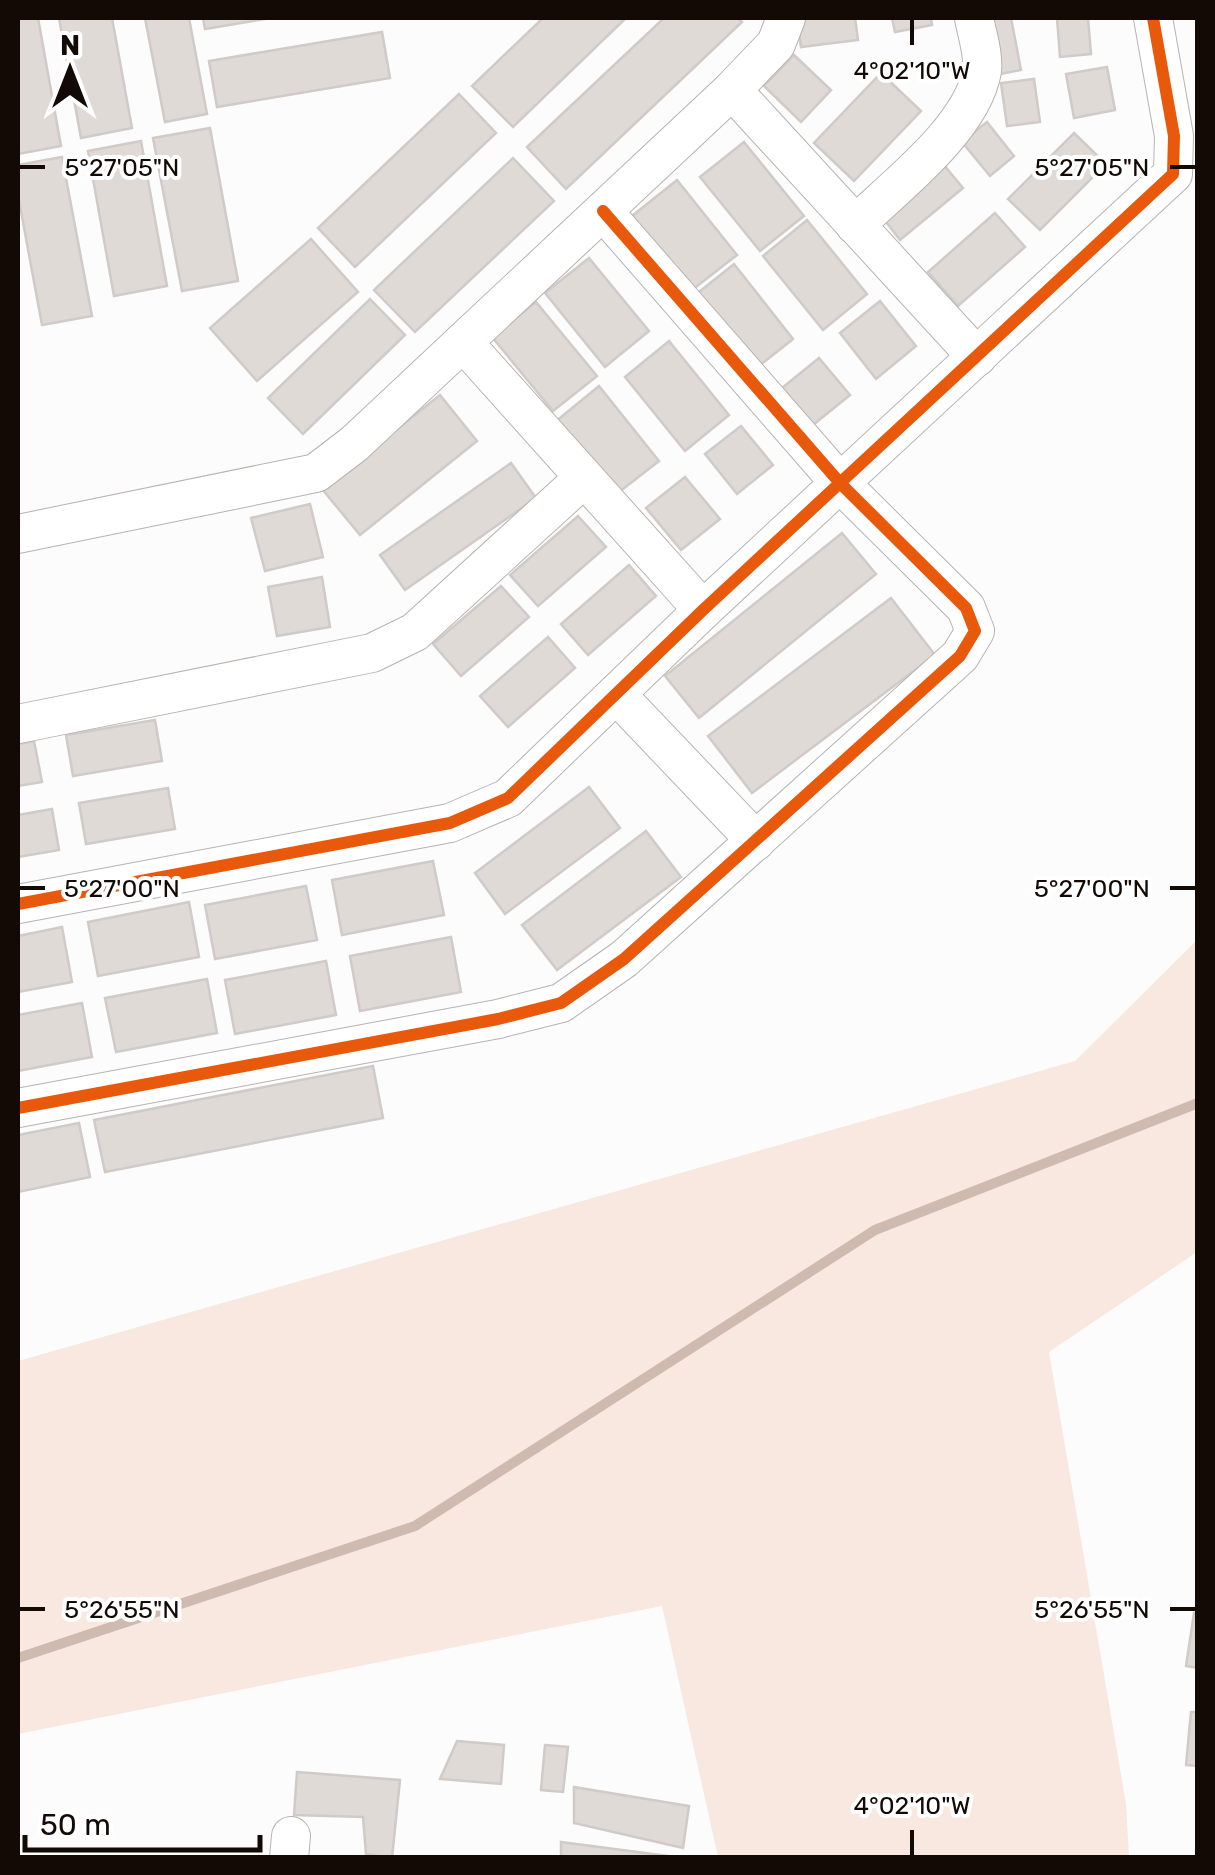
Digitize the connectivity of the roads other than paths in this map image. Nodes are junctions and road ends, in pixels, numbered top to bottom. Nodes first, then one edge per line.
1 (786, 18) edge
2 (974, 18) edge
3 (1153, 18) edge
4 (732, 90) junction
5 (602, 211) junction
6 (855, 225) junction
7 (462, 342) junction
8 (976, 357) junction
9 (584, 478) junction
10 (840, 484) junction
11 (18, 534) edge
12 (703, 610) junction
13 (616, 694) junction
14 (18, 724) edge
15 (756, 840) junction
16 (18, 904) edge
17 (18, 1108) edge

1 - 4 street
2 - 6 street
3 - 8 street
4 - 5 street
4 - 6 street
5 - 7 street
5 - 10 street
6 - 8 street
7 - 9 street
7 - 11 street
8 - 10 street
9 - 12 street
9 - 14 street
10 - 12 street
10 - 15 street
12 - 13 street
13 - 15 street
13 - 16 street
15 - 17 street

